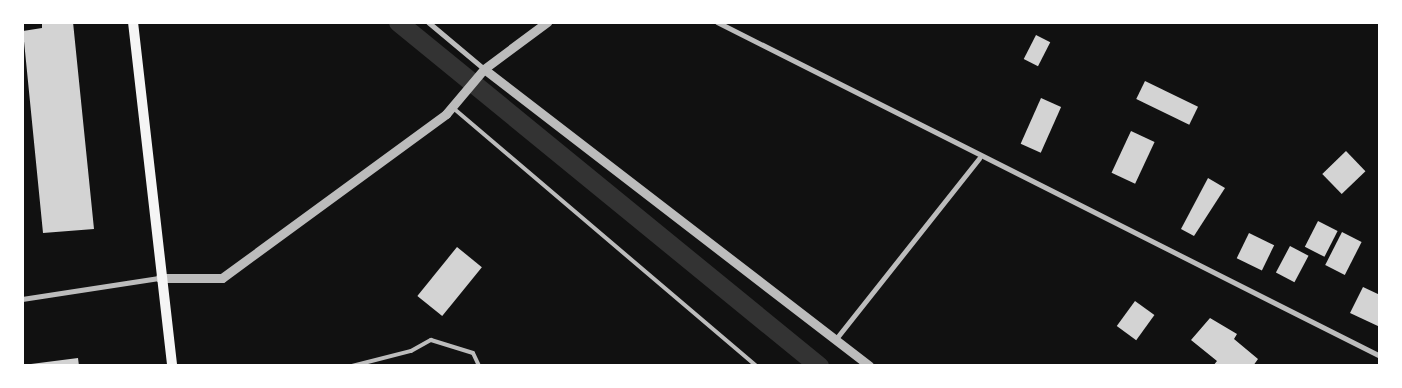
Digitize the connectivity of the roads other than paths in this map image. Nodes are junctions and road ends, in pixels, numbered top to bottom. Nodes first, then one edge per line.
1 (134, 22) edge
2 (428, 22) edge
3 (547, 22) edge
4 (717, 22) edge
5 (484, 69) junction
6 (452, 107) junction
7 (979, 158) junction
8 (160, 278) junction
9 (22, 299) edge
10 (835, 340) junction
11 (1380, 356) edge
12 (172, 366) edge
13 (352, 366) edge
14 (479, 366) edge
15 (756, 366) edge
16 (869, 366) edge

1 - 8 main road
2 - 5 street
3 - 5 street
4 - 7 street
5 - 6 street
5 - 10 street
6 - 8 street
6 - 15 lane
7 - 10 street
7 - 11 street
8 - 9 street
8 - 12 main road
10 - 16 street
13 - 14 lane

